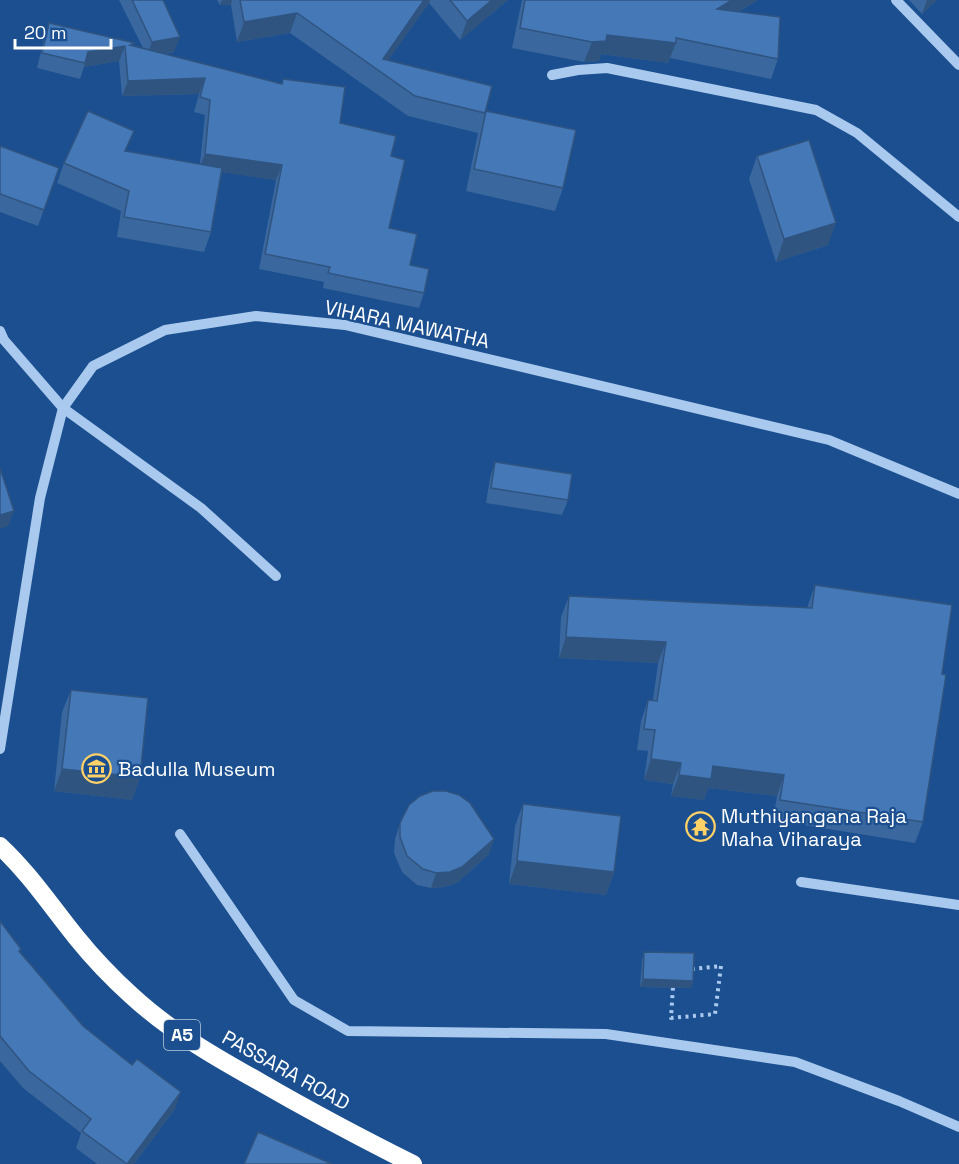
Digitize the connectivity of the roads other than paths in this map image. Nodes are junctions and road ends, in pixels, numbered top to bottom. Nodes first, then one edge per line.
1 (896, 0) edge
2 (959, 64) edge
3 (552, 75) dead end
4 (959, 217) edge
5 (0, 331) edge
6 (63, 408) junction
7 (959, 494) edge
8 (276, 576) dead end
9 (0, 749) edge
10 (180, 834) dead end
11 (0, 846) edge
12 (801, 882) dead end
13 (959, 905) edge
14 (959, 1127) edge
15 (413, 1164) edge

1 - 2 street
3 - 4 street
5 - 6 street
6 - 7 street, VIHARA MAWATHA
6 - 8 street
6 - 9 street, VIHARA MAWATHA
10 - 14 street
11 - 15 highway, PASSARA ROAD / A5
12 - 13 street

